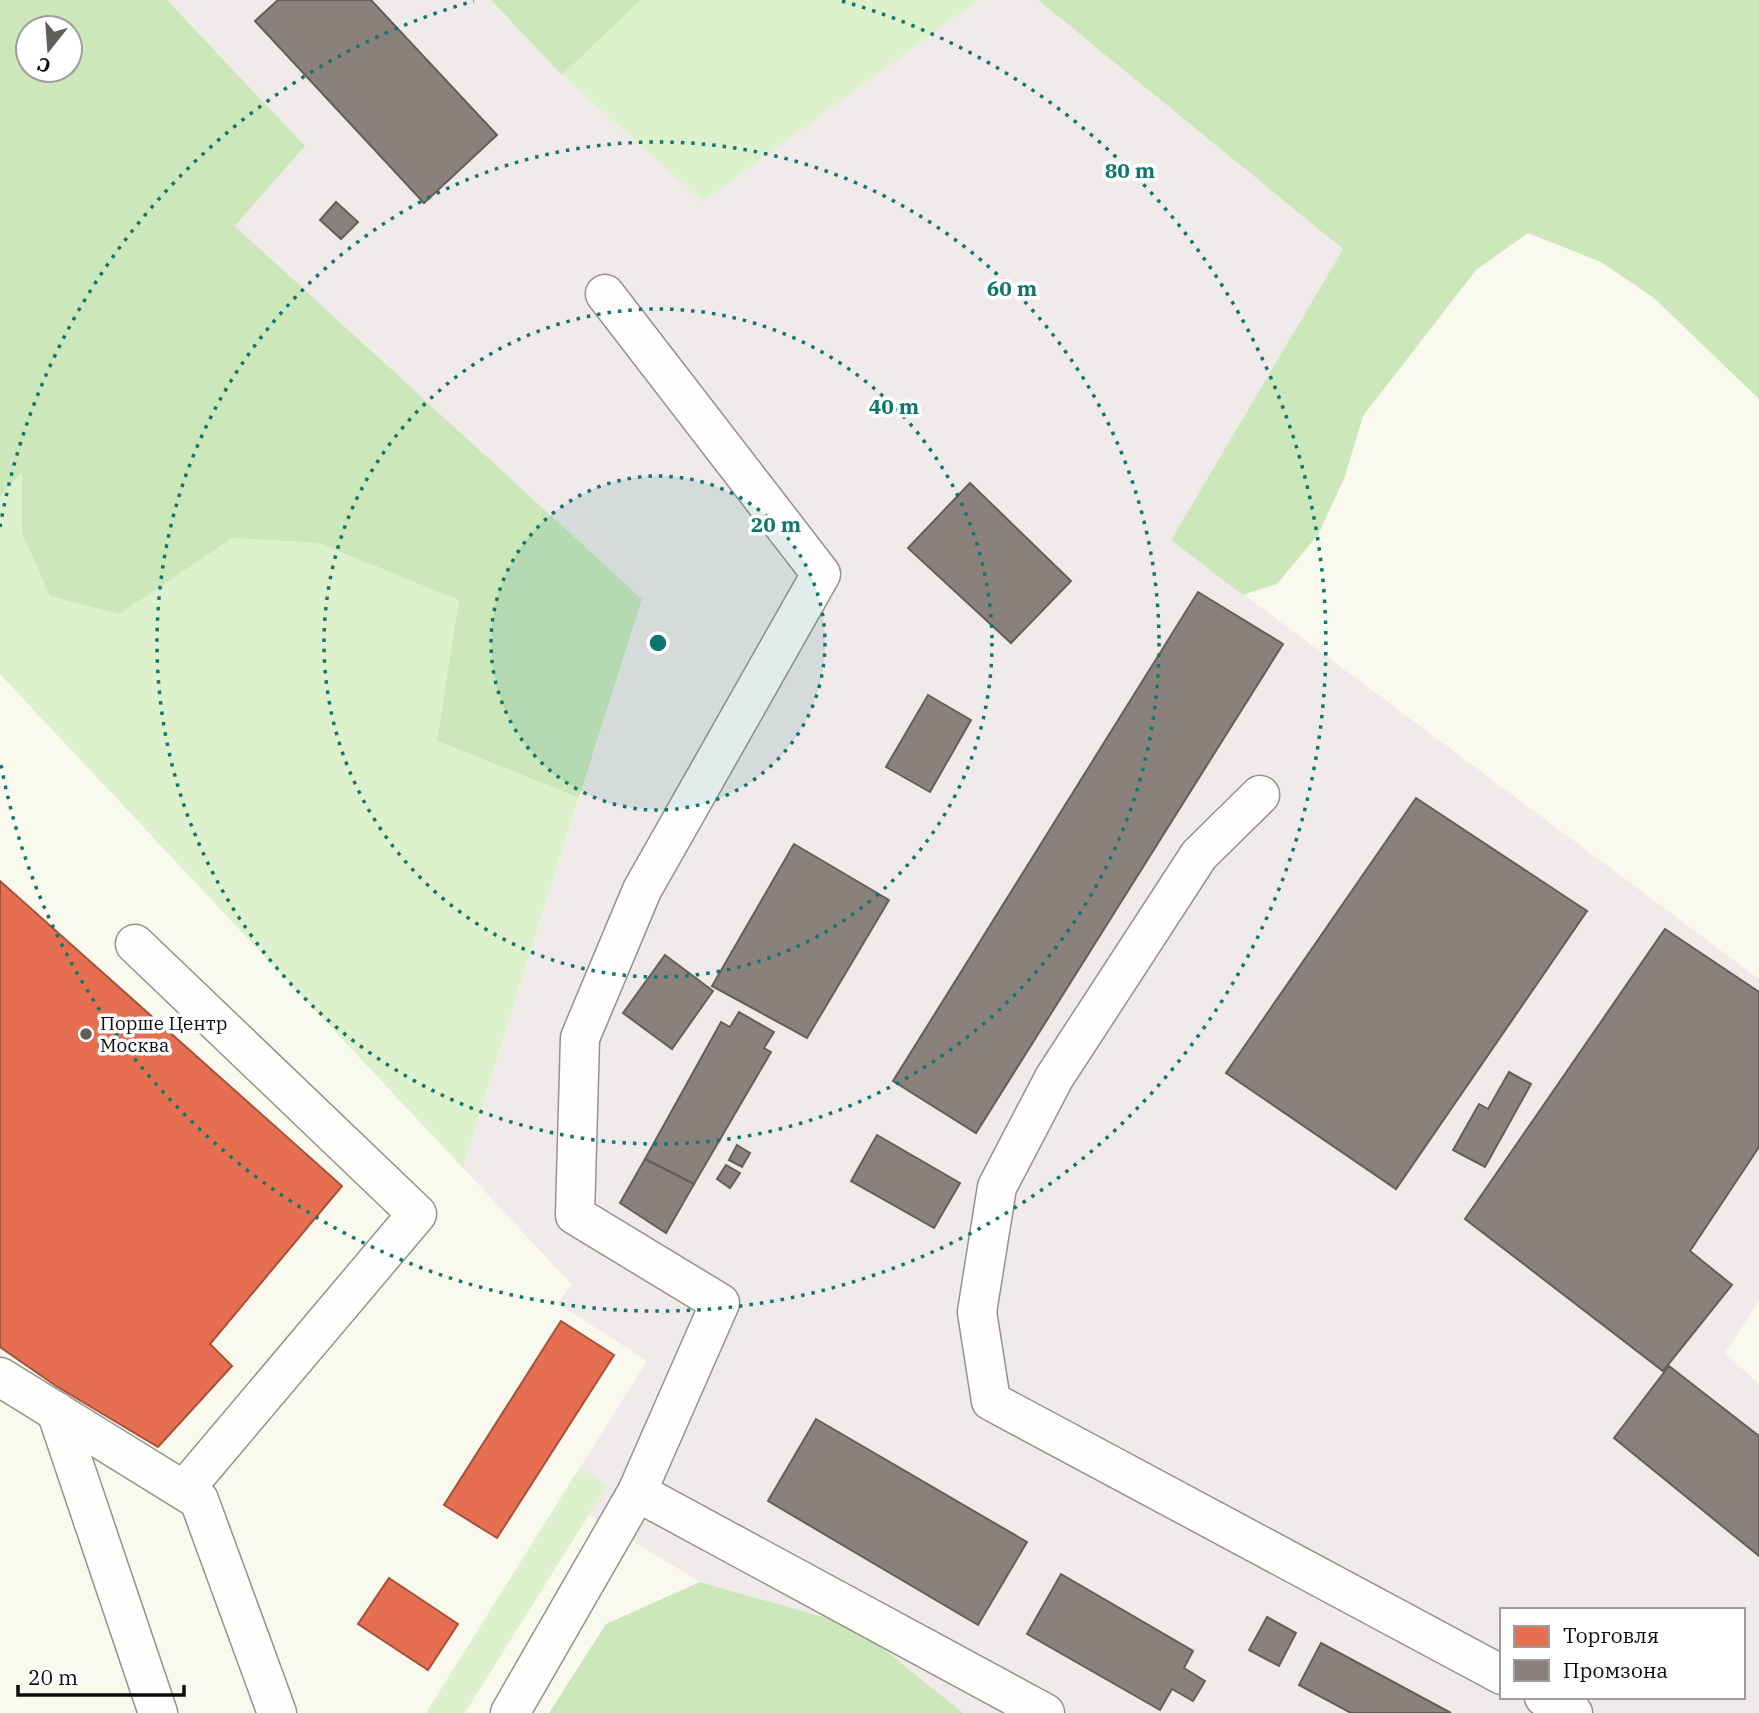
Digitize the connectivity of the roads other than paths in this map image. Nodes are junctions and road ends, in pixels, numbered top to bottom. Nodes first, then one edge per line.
1 (605, 294) dead end
2 (1260, 795) dead end
3 (135, 944) dead end
4 (0, 1377) edge
5 (56, 1411) junction
6 (184, 1490) junction
7 (637, 1492) junction
8 (1500, 1674) edge
9 (1548, 1699) edge
10 (158, 1713) edge
11 (276, 1713) edge
12 (510, 1713) edge
13 (1045, 1713) edge
14 (1573, 1713) edge

1 - 7 lane
2 - 8 lane
3 - 6 lane
4 - 5 lane
5 - 6 lane
5 - 10 lane
6 - 11 lane
7 - 12 lane
7 - 13 lane
9 - 14 lane

